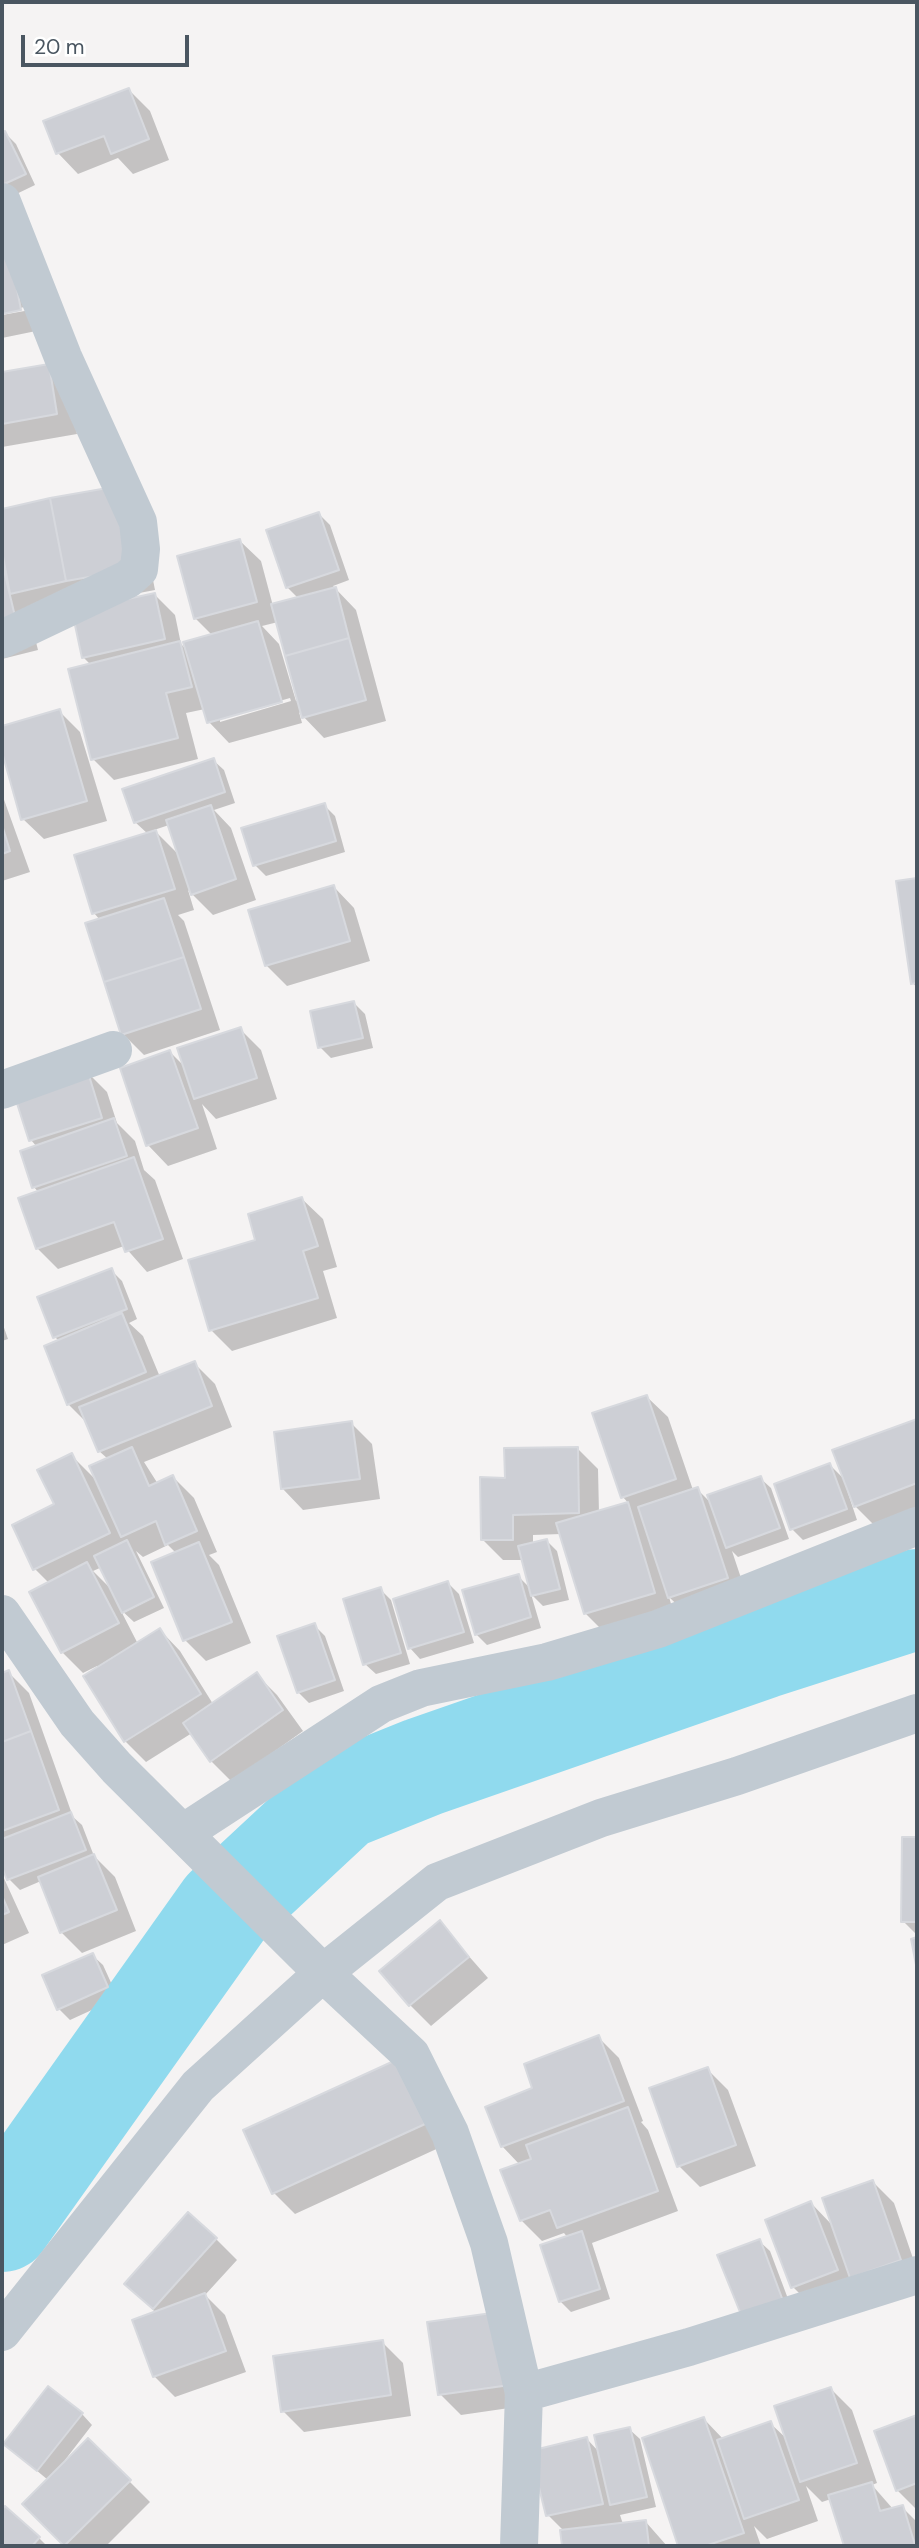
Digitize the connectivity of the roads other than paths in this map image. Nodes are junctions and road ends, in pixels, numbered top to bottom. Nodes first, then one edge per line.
1 (2, 202) edge
2 (2, 639) edge
3 (113, 1050) dead end
4 (2, 1090) edge
5 (917, 1526) edge
6 (3, 1619) edge
7 (917, 1713) edge
8 (183, 1833) junction
9 (312, 1961) junction
10 (917, 2276) edge
11 (2, 2332) edge
12 (524, 2393) junction
13 (519, 2546) edge

1 - 2 street
3 - 4 street
5 - 8 street
6 - 8 street
7 - 9 street
8 - 9 street
9 - 11 street
9 - 12 street
10 - 12 street
12 - 13 street

